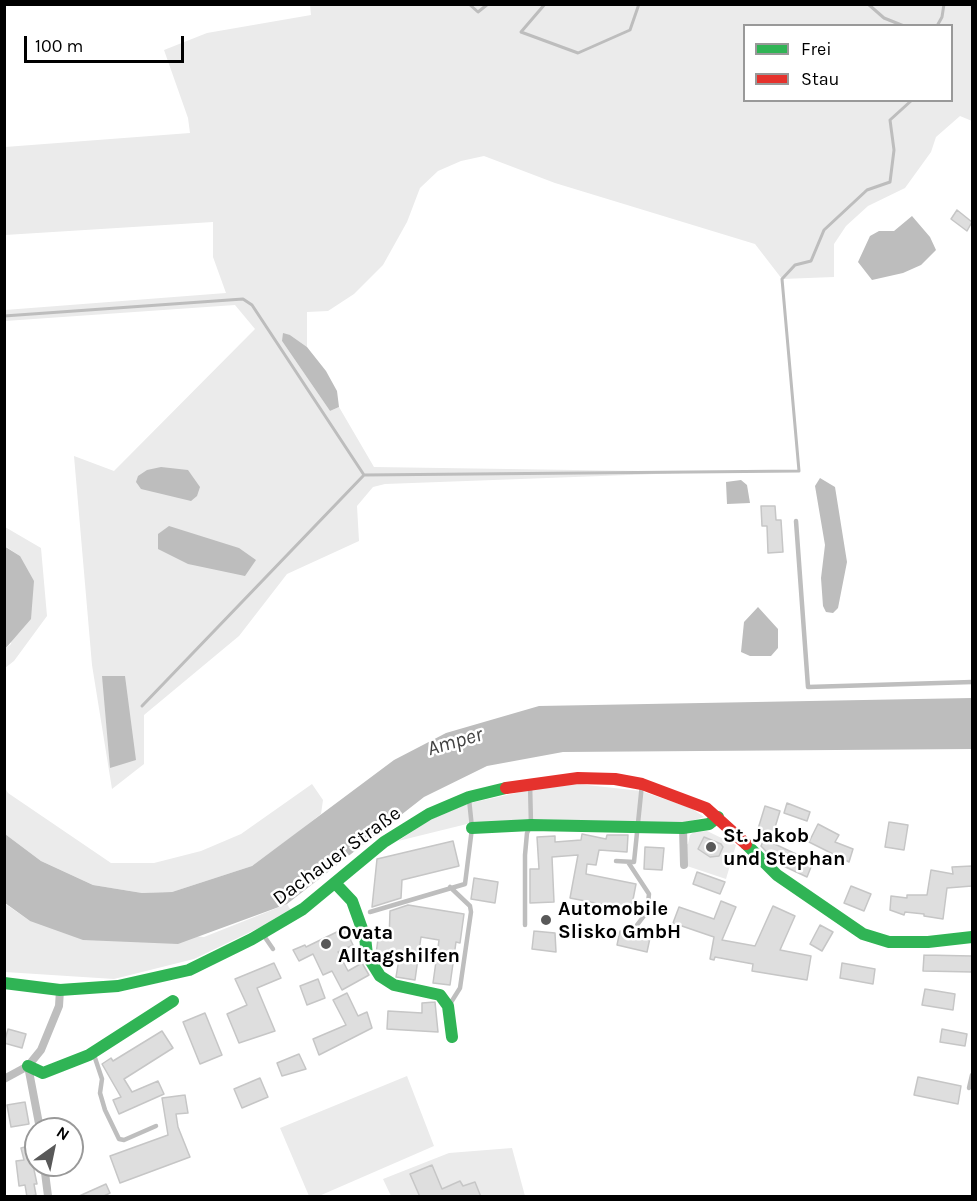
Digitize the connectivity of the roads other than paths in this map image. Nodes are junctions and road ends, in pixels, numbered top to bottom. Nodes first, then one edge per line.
1 (796, 521) dead end
2 (972, 682) edge
3 (530, 783) junction
4 (642, 784) junction
5 (469, 797) junction
6 (718, 816) junction
7 (531, 825) junction
8 (637, 826) junction
9 (472, 828) junction
10 (683, 828) junction
11 (616, 861) dead end
12 (628, 862) junction
13 (684, 865) dead end
14 (335, 883) junction
15 (450, 887) junction
16 (370, 912) dead end
17 (525, 925) dead end
18 (637, 925) dead end
19 (262, 933) junction
20 (972, 937) edge
21 (273, 950) dead end
22 (4, 983) edge
23 (60, 990) junction
24 (173, 1001) dead end
25 (448, 1006) junction
26 (452, 1038) dead end
27 (92, 1052) junction
28 (28, 1066) junction
29 (972, 1075) edge
30 (4, 1079) edge
31 (969, 1088) dead end
32 (37, 1117) edge
33 (156, 1126) dead end
34 (46, 1177) edge
35 (48, 1197) edge

1 - 2 lane
3 - 4 main road, Dachauer Straße
3 - 5 main road, Dachauer Straße
3 - 7 lane
4 - 6 main road, Dachauer Straße
4 - 8 lane
5 - 9 lane
5 - 14 main road, Dachauer Straße
6 - 10 main road
6 - 20 main road, Dachauer Straße
7 - 8 main road
7 - 9 main road
7 - 17 lane
8 - 10 main road
8 - 12 lane
9 - 15 lane
10 - 13 street
11 - 12 lane
12 - 18 lane
14 - 19 main road, Dachauer Straße
14 - 25 main road
15 - 16 lane
15 - 25 lane
19 - 21 lane
19 - 23 main road, Dachauer Straße
22 - 23 main road, Dachauer Straße
23 - 28 street
24 - 27 main road
25 - 26 main road
27 - 28 main road
27 - 33 lane
28 - 30 street
28 - 32 street
29 - 31 lane
34 - 35 street

